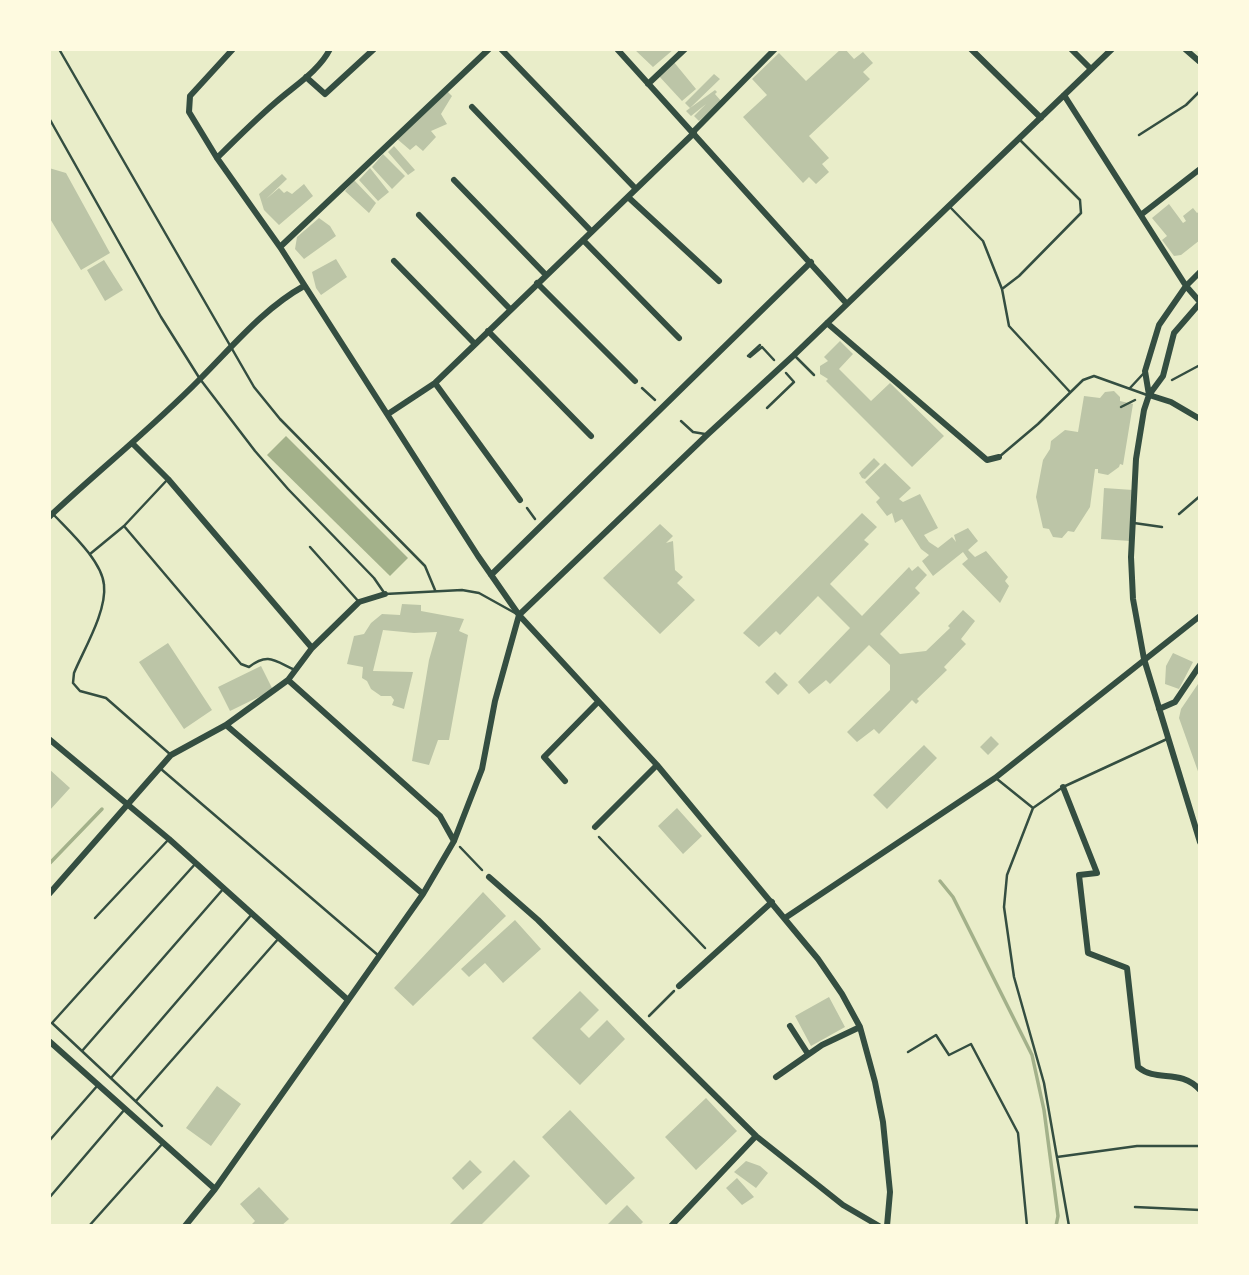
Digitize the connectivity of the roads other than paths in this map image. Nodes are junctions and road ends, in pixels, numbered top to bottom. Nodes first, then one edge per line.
1 (59, 49) edge
2 (330, 49) edge
3 (374, 49) edge
4 (489, 49) edge
5 (501, 49) edge
6 (617, 49) edge
7 (685, 49) edge
8 (775, 49) edge
9 (971, 49) edge
10 (1071, 49) edge
11 (1112, 49) edge
12 (1185, 49) edge
13 (231, 50) edge
14 (1200, 62) edge
15 (1091, 69) junction
16 (306, 77) junction
17 (648, 84) junction
18 (1200, 91) edge
19 (1064, 95) junction
20 (472, 107) dead end
21 (49, 118) edge
22 (1041, 118) junction
23 (693, 132) junction
24 (1139, 135) dead end
25 (1019, 139) junction
26 (217, 158) junction
27 (1200, 169) edge
28 (454, 180) dead end
29 (636, 189) junction
30 (628, 197) junction
31 (948, 206) junction
32 (1142, 214) junction
33 (419, 215) dead end
34 (592, 231) junction
35 (583, 240) junction
36 (280, 247) junction
37 (394, 261) dead end
38 (811, 262) junction
39 (1200, 272) edge
40 (546, 275) junction
41 (719, 281) dead end
42 (537, 283) junction
43 (304, 286) junction
44 (1186, 286) junction
45 (1002, 289) junction
46 (1200, 302) edge
47 (847, 304) junction
48 (510, 309) junction
49 (827, 323) junction
50 (488, 331) junction
51 (679, 338) dead end
52 (475, 344) junction
53 (230, 346) junction
54 (794, 355) junction
55 (1145, 371) junction
56 (814, 375) dead end
57 (200, 379) junction
58 (635, 381) road end
59 (435, 383) junction
60 (1130, 388) junction
61 (1070, 392) junction
62 (1149, 395) junction
63 (388, 414) junction
64 (1199, 416) edge
65 (681, 421) dead end
66 (708, 434) junction
67 (591, 436) dead end
68 (132, 443) junction
69 (999, 457) joint
70 (168, 479) junction
71 (1200, 496) edge
72 (520, 500) road end
73 (1179, 514) dead end
74 (51, 516) edge
75 (1131, 523) junction
76 (124, 526) junction
77 (1162, 527) dead end
78 (310, 547) dead end
79 (90, 554) junction
80 (491, 575) junction
81 (435, 590) junction
82 (385, 594) junction
83 (359, 602) junction
84 (519, 615) junction
85 (1200, 616) edge
86 (312, 648) junction
87 (1144, 659) junction
88 (1200, 665) edge
89 (295, 670) junction
90 (288, 680) junction
91 (598, 702) junction
92 (1159, 709) junction
93 (226, 725) junction
94 (49, 739) edge
95 (1167, 739) junction
96 (171, 755) junction
97 (657, 765) junction
98 (159, 767) junction
99 (995, 778) junction
100 (565, 781) dead end
101 (1063, 787) junction
102 (127, 805) junction
103 (1033, 808) junction
104 (595, 827) road end
105 (169, 839) junction
106 (454, 841) junction
107 (1200, 842) edge
108 (196, 863) junction
109 (489, 877) road end
110 (224, 888) junction
111 (49, 894) edge
112 (423, 894) junction
113 (772, 902) junction
114 (252, 914) junction
115 (95, 918) dead end
116 (785, 918) junction
117 (279, 938) junction
118 (379, 956) junction
119 (679, 986) road end
120 (348, 1000) junction
121 (790, 1026) dead end
122 (860, 1027) junction
123 (49, 1041) edge
124 (82, 1051) junction
125 (908, 1052) dead end
126 (808, 1054) junction
127 (776, 1077) dead end
128 (111, 1078) junction
129 (98, 1085) junction
130 (1200, 1090) edge
131 (136, 1101) junction
132 (125, 1109) junction
133 (162, 1126) dead end
134 (756, 1136) junction
135 (49, 1140) edge
136 (163, 1143) junction
137 (1200, 1146) edge
138 (1057, 1157) junction
139 (215, 1189) junction
140 (49, 1198) edge
141 (1135, 1207) dead end
142 (1200, 1210) edge
143 (89, 1226) edge
144 (185, 1226) edge
145 (671, 1226) edge
146 (879, 1226) edge
147 (887, 1226) edge
148 (1027, 1226) edge
149 (1069, 1226) edge

1 - 53 lane
2 - 16 street
3 - 16 street
4 - 36 street
5 - 29 street
6 - 17 street
7 - 17 street
8 - 23 street
9 - 22 street
10 - 15 street
11 - 15 street
12 - 14 street
13 - 26 street
15 - 19 street
16 - 26 street
17 - 23 street
18 - 24 lane
19 - 22 street
19 - 32 street
20 - 34 street
21 - 57 lane
22 - 25 street
23 - 29 street
23 - 38 street
25 - 31 street
25 - 45 lane
26 - 36 street
27 - 32 street
28 - 40 street
29 - 30 street
30 - 34 street
30 - 41 street
31 - 45 lane
31 - 47 street
32 - 44 street
33 - 48 street
34 - 35 street
35 - 40 street
35 - 51 street
36 - 43 street
37 - 52 street
38 - 47 street
38 - 80 street
39 - 44 street
40 - 42 street
42 - 48 street
42 - 58 street
43 - 53 street
43 - 63 street
44 - 46 street
44 - 55 street
45 - 61 lane
46 - 62 street
47 - 49 street
48 - 50 street
49 - 54 street
49 - 69 street
50 - 52 street
50 - 67 street
52 - 59 street
53 - 57 street
53 - 81 lane
54 - 56 lane
54 - 66 street
55 - 60 lane
55 - 62 street
57 - 68 street
57 - 82 lane
59 - 63 street
59 - 72 street
60 - 61 lane
60 - 62 lane
61 - 69 lane
62 - 64 street
62 - 75 street
63 - 80 street
65 - 66 lane
66 - 84 street
68 - 70 street
68 - 74 street
70 - 76 lane
70 - 86 street
71 - 73 lane
74 - 79 lane
75 - 77 lane
75 - 87 street
76 - 79 lane
76 - 89 lane
78 - 83 lane
79 - 96 lane
80 - 84 street
81 - 82 lane
81 - 84 lane
82 - 83 street
83 - 86 street
84 - 91 street
84 - 106 street
85 - 87 street
86 - 89 street
87 - 92 street
87 - 99 street
88 - 92 street
89 - 90 street
90 - 93 street
90 - 106 street
91 - 97 street
91 - 100 street
92 - 95 street
93 - 96 street
93 - 112 street
94 - 102 street
95 - 101 lane
95 - 107 street
96 - 98 street
97 - 104 street
97 - 113 street
98 - 102 street
98 - 118 lane
99 - 103 lane
99 - 116 street
101 - 103 lane
101 - 130 street
102 - 105 street
102 - 111 street
103 - 138 lane
105 - 108 street
105 - 115 lane
106 - 112 street
108 - 110 street
108 - 124 lane
109 - 134 street
110 - 114 street
110 - 124 lane
112 - 118 street
113 - 116 street
113 - 119 street
114 - 117 street
114 - 128 lane
116 - 122 street
117 - 120 street
117 - 131 lane
118 - 120 street
120 - 139 street
121 - 126 street
122 - 126 street
122 - 147 street
123 - 129 street
124 - 128 lane
125 - 148 lane
126 - 127 street
128 - 131 lane
129 - 132 street
129 - 135 lane
131 - 133 lane
132 - 136 street
132 - 140 lane
134 - 145 street
134 - 146 street
136 - 139 street
136 - 143 lane
137 - 138 lane
138 - 149 lane
139 - 144 street
141 - 142 lane

